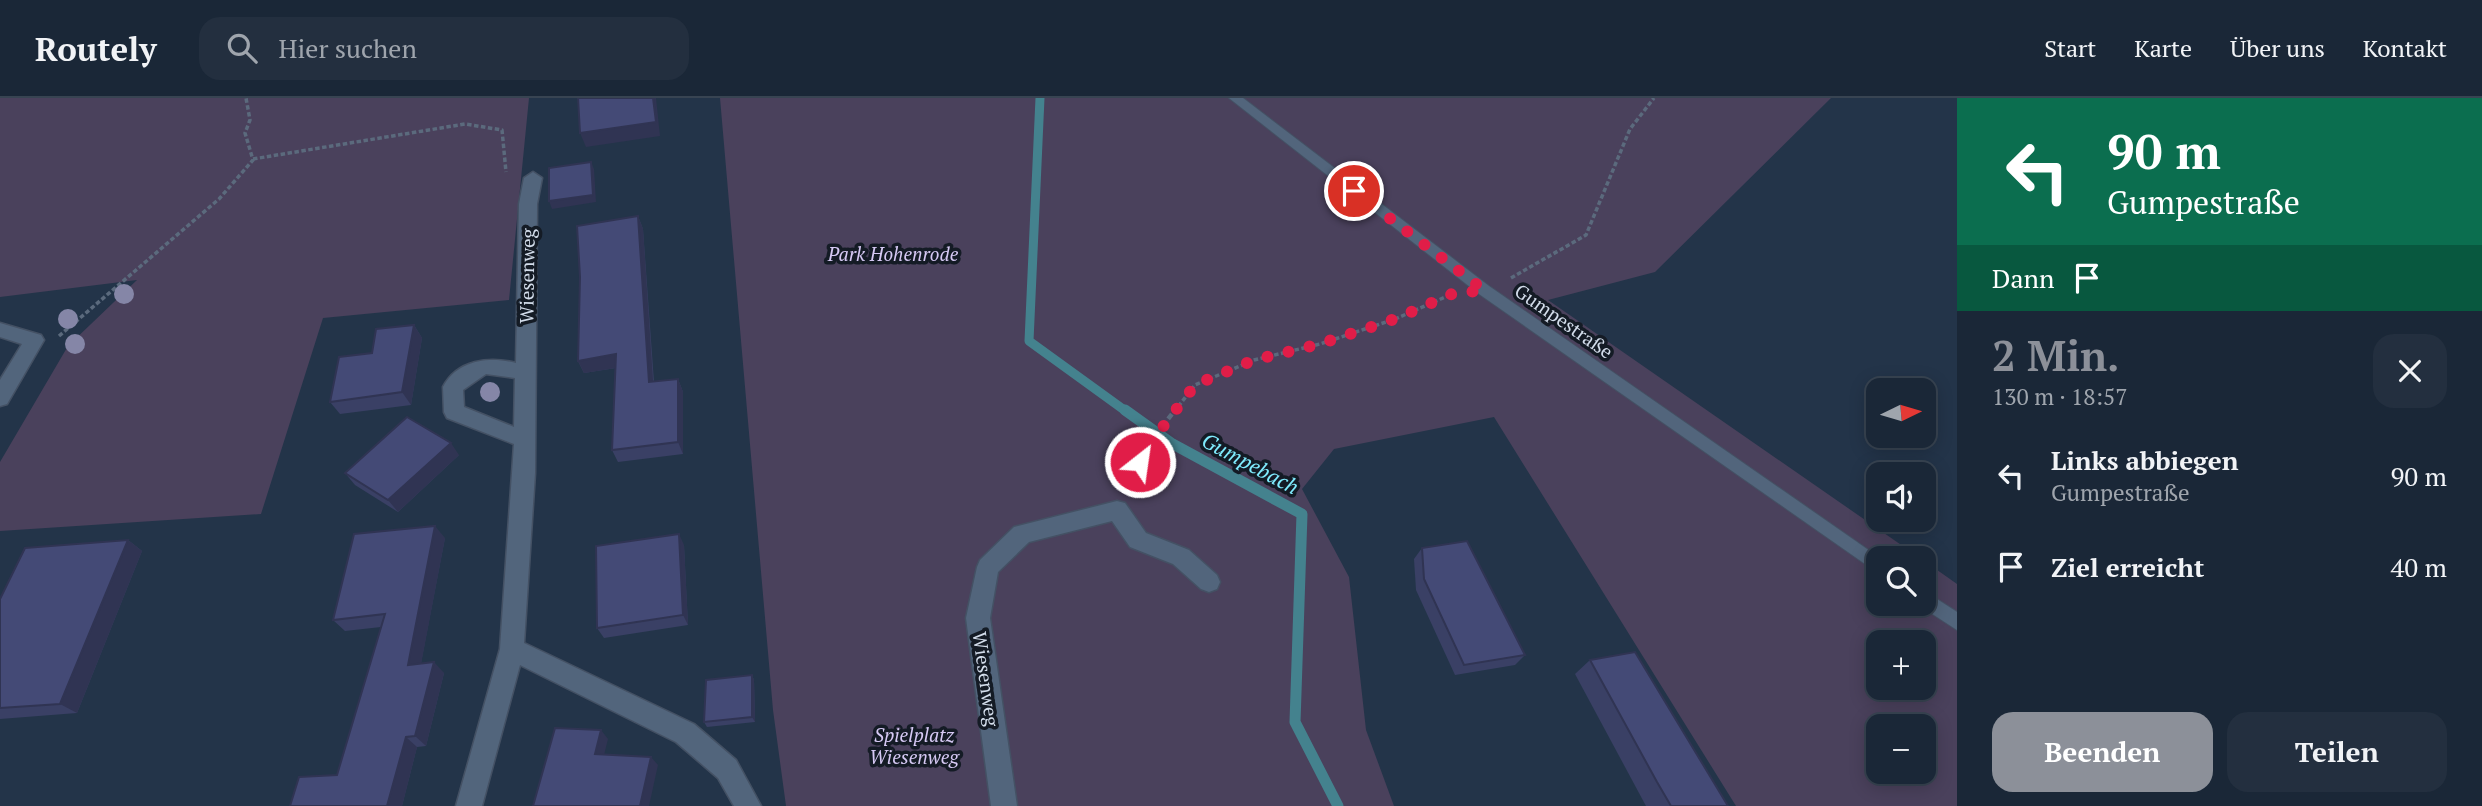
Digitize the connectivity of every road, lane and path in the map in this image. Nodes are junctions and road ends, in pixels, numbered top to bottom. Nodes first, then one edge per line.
1 (246, 98) edge
2 (1235, 98) edge
3 (1654, 98) edge
4 (253, 160) junction
5 (533, 178) dead end
6 (528, 204) junction
7 (1485, 291) junction
8 (0, 330) edge
9 (34, 340) junction
10 (526, 374) junction
11 (0, 398) edge
12 (524, 439) junction
13 (1140, 462) dead end
14 (1866, 558) edge
15 (1209, 582) dead end
16 (1936, 607) edge
17 (1957, 622) edge
18 (512, 649) junction
19 (469, 806) edge
20 (748, 806) edge
21 (1004, 806) edge

1 - 4 path
2 - 7 lane, Gumpestraße
3 - 7 path
4 - 6 path
4 - 9 path
5 - 6 street, Wiesenweg
6 - 10 street, Wiesenweg
7 - 13 path
7 - 14 lane, Gumpestraße
8 - 9 street
9 - 11 street
10 - 12 street, Wiesenweg
10 - 12 street
12 - 18 street, Wiesenweg
15 - 21 street, Wiesenweg
16 - 17 lane
18 - 19 street, Wiesenweg
18 - 20 street

